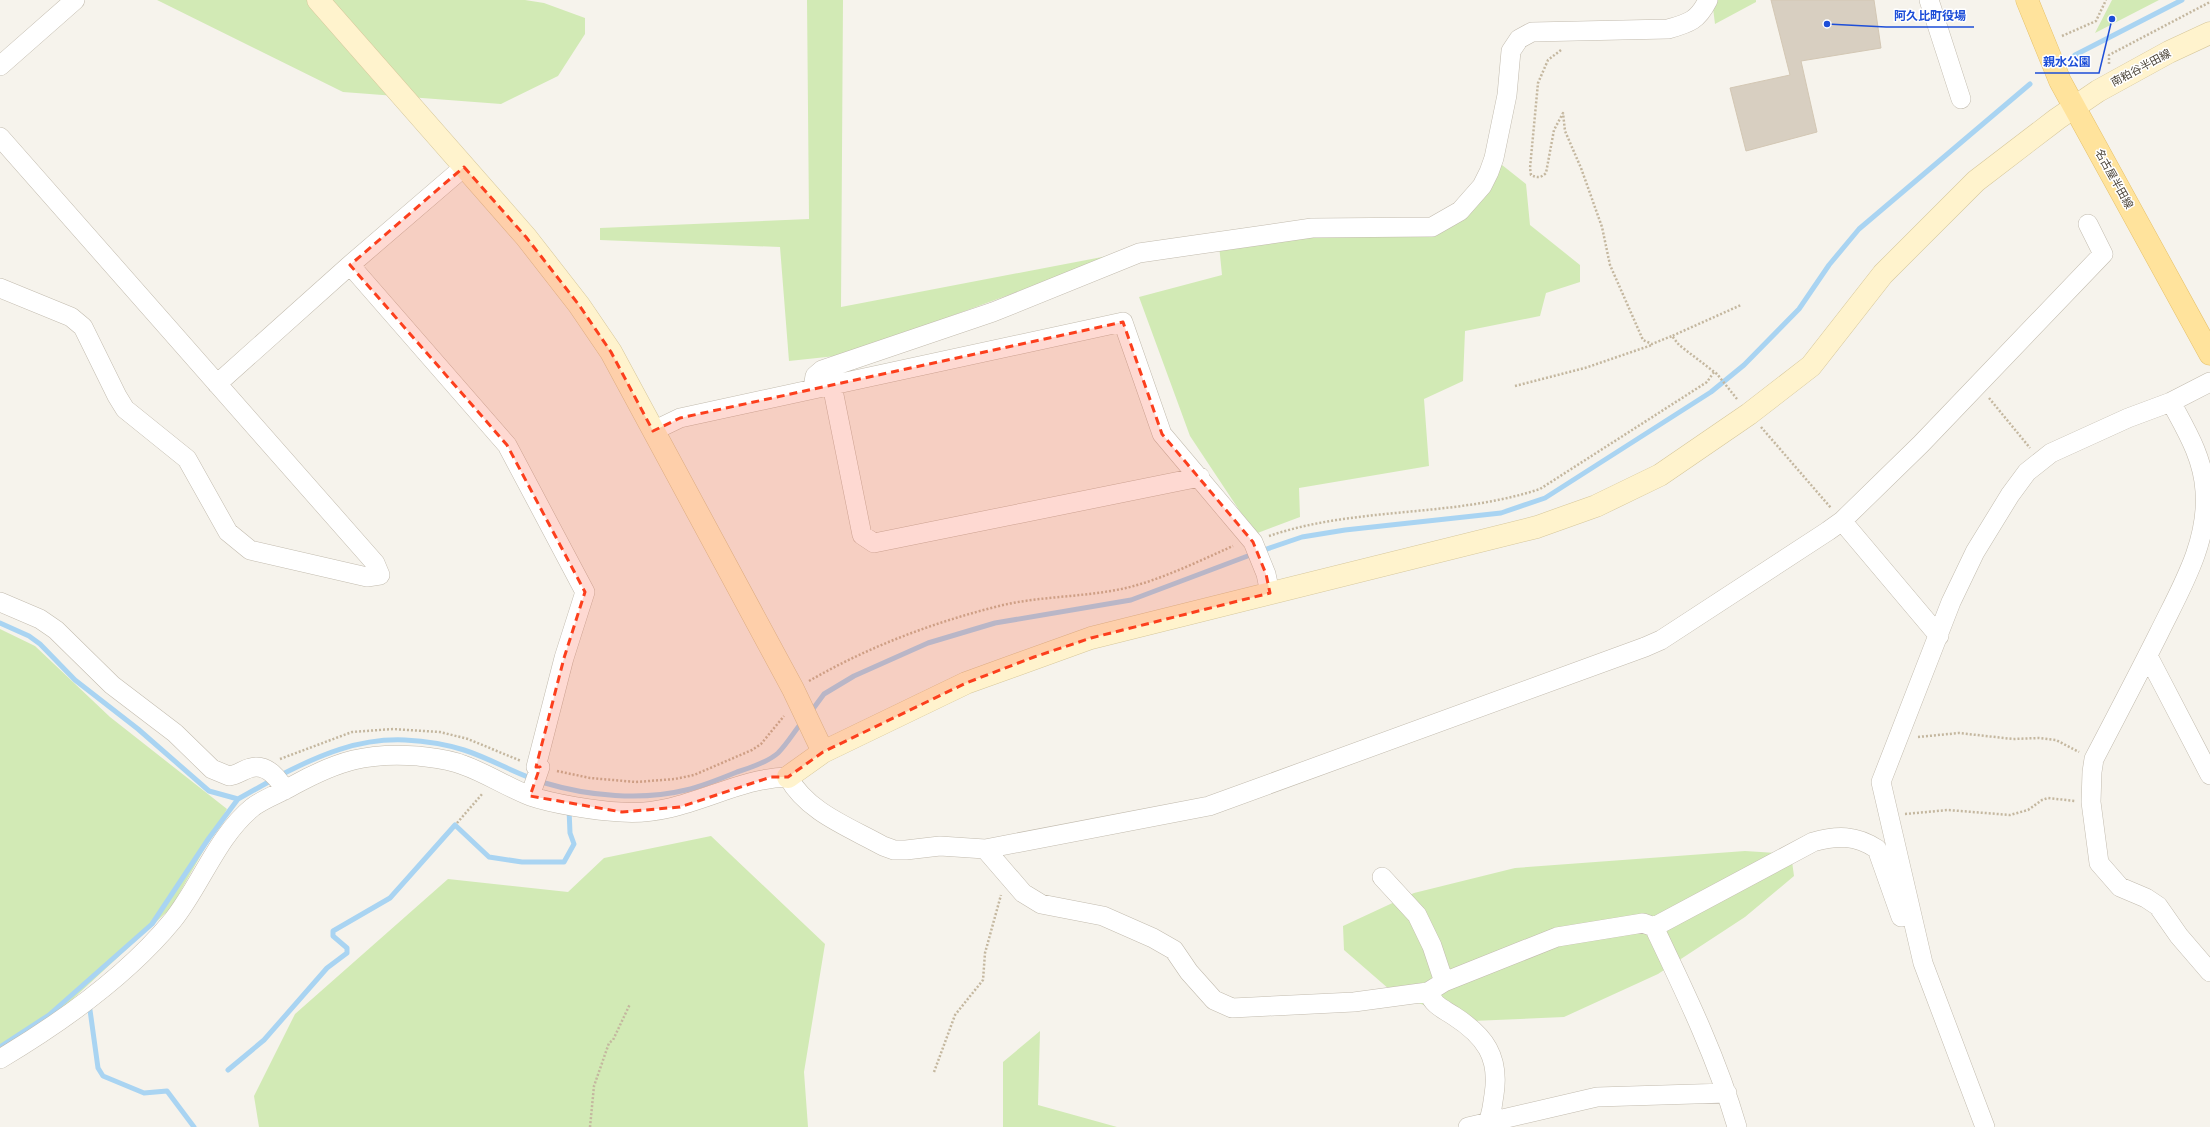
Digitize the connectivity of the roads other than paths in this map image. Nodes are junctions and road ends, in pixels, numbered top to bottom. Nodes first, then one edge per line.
1 (75, 0) edge
2 (318, 0) edge
3 (1708, 0) edge
4 (1930, 0) edge
5 (2027, 0) edge
6 (2210, 33) edge
7 (0, 66) edge
8 (1961, 99) dead end
9 (2074, 108) junction
10 (0, 137) edge
11 (464, 167) junction
12 (2088, 224) dead end
13 (350, 265) junction
14 (0, 288) edge
15 (2210, 354) edge
16 (2210, 382) edge
17 (217, 384) junction
18 (832, 385) junction
19 (813, 388) junction
20 (2170, 402) junction
21 (653, 430) junction
22 (1200, 477) junction
23 (1842, 521) junction
24 (1268, 584) junction
25 (0, 602) edge
26 (1938, 636) junction
27 (2148, 656) junction
28 (2203, 747) edge
29 (823, 752) junction
30 (2210, 774) edge
31 (788, 777) junction
32 (279, 782) junction
33 (530, 796) junction
34 (984, 849) junction
35 (1382, 878) dead end
36 (1913, 924) junction
37 (1654, 928) junction
38 (2210, 972) edge
39 (1436, 987) junction
40 (0, 1059) edge
41 (1727, 1093) junction
42 (1487, 1124) edge
43 (1468, 1127) edge
44 (1737, 1127) edge
45 (1985, 1127) edge

1 - 7 street
2 - 11 street
3 - 19 street
4 - 8 street
5 - 9 main road, 名古屋半田線
6 - 9 street, 南粕谷半田線
9 - 15 main road, 名古屋半田線
9 - 24 street, 南粕谷半田線
10 - 17 street
11 - 13 street
11 - 21 street
12 - 23 street
13 - 17 street
13 - 33 street
14 - 17 street
16 - 20 street
18 - 19 street
18 - 22 street
18 - 22 street
19 - 21 street
20 - 26 street
20 - 27 street
21 - 29 street
22 - 24 street
23 - 26 street
23 - 34 street
24 - 29 street, 南粕谷半田線
25 - 32 street
26 - 36 street
27 - 28 street
27 - 38 street
28 - 30 street
29 - 31 street, 南粕谷半田線
31 - 33 street
31 - 34 street
32 - 33 street
32 - 40 street
34 - 39 street
35 - 39 street
36 - 37 street
36 - 45 street
37 - 39 street
37 - 41 street
39 - 42 street
41 - 42 street
41 - 44 street
42 - 43 street

